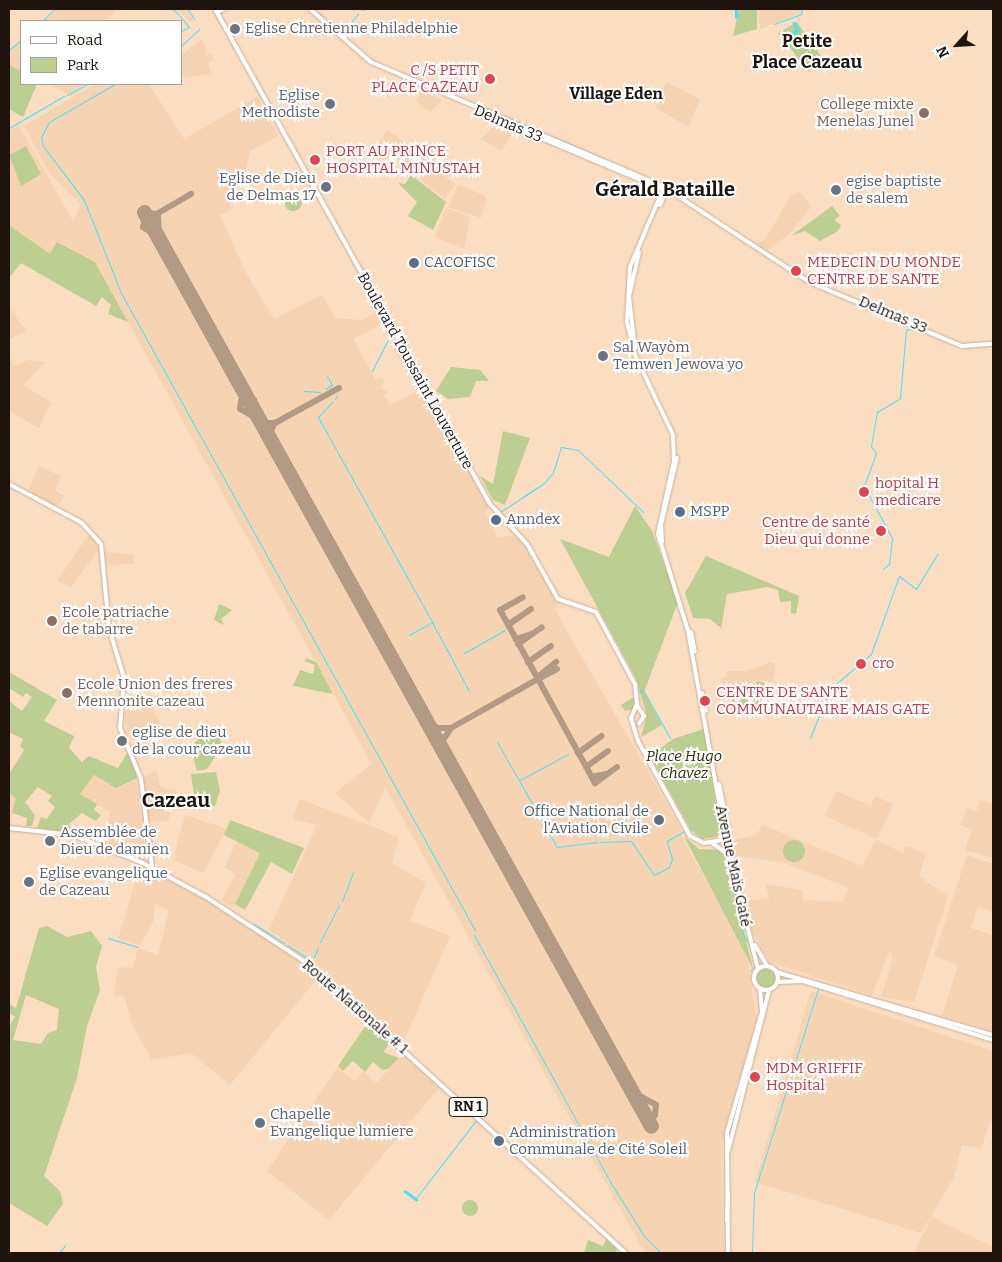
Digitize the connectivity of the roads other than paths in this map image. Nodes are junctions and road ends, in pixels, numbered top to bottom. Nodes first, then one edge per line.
1 (224, 9) edge
2 (308, 9) edge
3 (217, 10) edge
4 (666, 189) junction
5 (993, 344) edge
6 (9, 484) edge
7 (637, 704) junction
8 (634, 712) junction
9 (641, 712) junction
10 (633, 723) junction
11 (639, 724) junction
12 (637, 733) junction
13 (9, 828) edge
14 (728, 839) junction
15 (709, 843) junction
16 (730, 857) junction
17 (152, 867) junction
18 (767, 966) junction
19 (758, 969) junction
20 (776, 972) junction
21 (778, 982) junction
22 (760, 989) junction
23 (769, 990) junction
24 (993, 1035) edge
25 (993, 1040) edge
26 (626, 1253) edge
27 (729, 1253) edge

1 - 3 main road
2 - 4 main road, Delmas 33
3 - 7 main road, Boulevard Toussaint Louverture
4 - 5 main road, Delmas 33
4 - 14 main road, Avenue Maïs Gaté
6 - 17 main road
7 - 8 main road
7 - 9 main road, Boulevard Toussaint Louverture
8 - 9 main road
8 - 10 main road
9 - 11 main road
10 - 11 main road
10 - 12 main road
11 - 12 main road
12 - 15 main road
13 - 17 main road, Route Nationale # 1 / RN 1
14 - 15 main road
14 - 16 main road, Avenue Maïs Gaté
14 - 18 main road, Avenue Maïs Gaté
15 - 16 main road
16 - 19 main road, Avenue Maïs Gaté
17 - 26 main road, Route Nationale # 1 / RN 1
18 - 19 main road
18 - 20 main road
19 - 22 main road
20 - 21 main road
20 - 24 main road
21 - 23 main road
21 - 25 main road
22 - 23 main road
22 - 27 main road
23 - 27 main road

